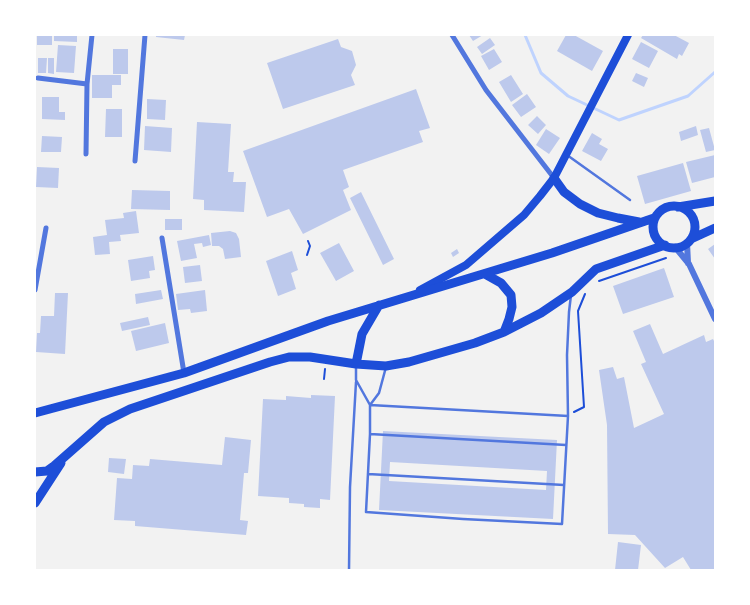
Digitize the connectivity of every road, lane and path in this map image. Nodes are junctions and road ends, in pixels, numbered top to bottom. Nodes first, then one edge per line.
1 (92, 35) edge
2 (145, 35) edge
3 (452, 35) edge
4 (628, 35) edge
5 (38, 78) dead end
6 (87, 84) junction
7 (86, 154) dead end
8 (566, 154) junction
9 (135, 161) dead end
10 (554, 178) junction
11 (630, 200) dead end
12 (715, 201) edge
13 (678, 207) junction
14 (654, 218) junction
15 (642, 222) junction
16 (46, 228) dead end
17 (715, 228) edge
18 (162, 238) dead end
19 (308, 240) dead end
20 (689, 241) junction
21 (665, 246) junction
22 (675, 247) junction
23 (307, 255) dead end
24 (666, 258) dead end
25 (689, 264) junction
26 (485, 274) junction
27 (597, 282) dead end
28 (35, 290) edge
29 (588, 291) dead end
30 (572, 292) junction
31 (410, 296) junction
32 (379, 305) junction
33 (715, 319) edge
34 (504, 332) junction
35 (356, 364) junction
36 (386, 366) junction
37 (325, 367) dead end
38 (184, 373) junction
39 (324, 379) dead end
40 (356, 380) junction
41 (370, 404) junction
42 (35, 413) edge
43 (568, 416) junction
44 (370, 434) junction
45 (566, 445) junction
46 (64, 459) junction
47 (35, 472) edge
48 (368, 474) junction
49 (564, 485) junction
50 (35, 503) edge
51 (349, 570) edge

1 - 6 street
2 - 9 street
3 - 10 street
4 - 8 main road
5 - 6 street
6 - 7 street
8 - 10 main road
8 - 11 lane
10 - 15 main road
10 - 31 main road
12 - 13 main road
13 - 14 main road
13 - 20 main road
14 - 15 main road
14 - 21 main road
15 - 26 main road
16 - 28 street
17 - 20 main road
18 - 38 street
19 - 23 path
20 - 22 main road
20 - 25 street
21 - 22 main road
21 - 30 main road
22 - 25 street
24 - 27 path
25 - 33 street
26 - 31 main road
26 - 34 main road
29 - 43 path
30 - 34 main road
30 - 43 lane
31 - 32 main road
32 - 35 main road
32 - 38 main road
34 - 36 main road
35 - 36 main road
35 - 40 lane
35 - 46 main road
36 - 41 lane
37 - 39 path
38 - 42 main road
40 - 41 lane
40 - 51 lane
41 - 43 lane
41 - 44 lane
43 - 45 lane
44 - 45 lane
44 - 48 lane
45 - 49 lane
46 - 47 main road
46 - 50 main road
48 - 49 lane
48 - 49 lane

